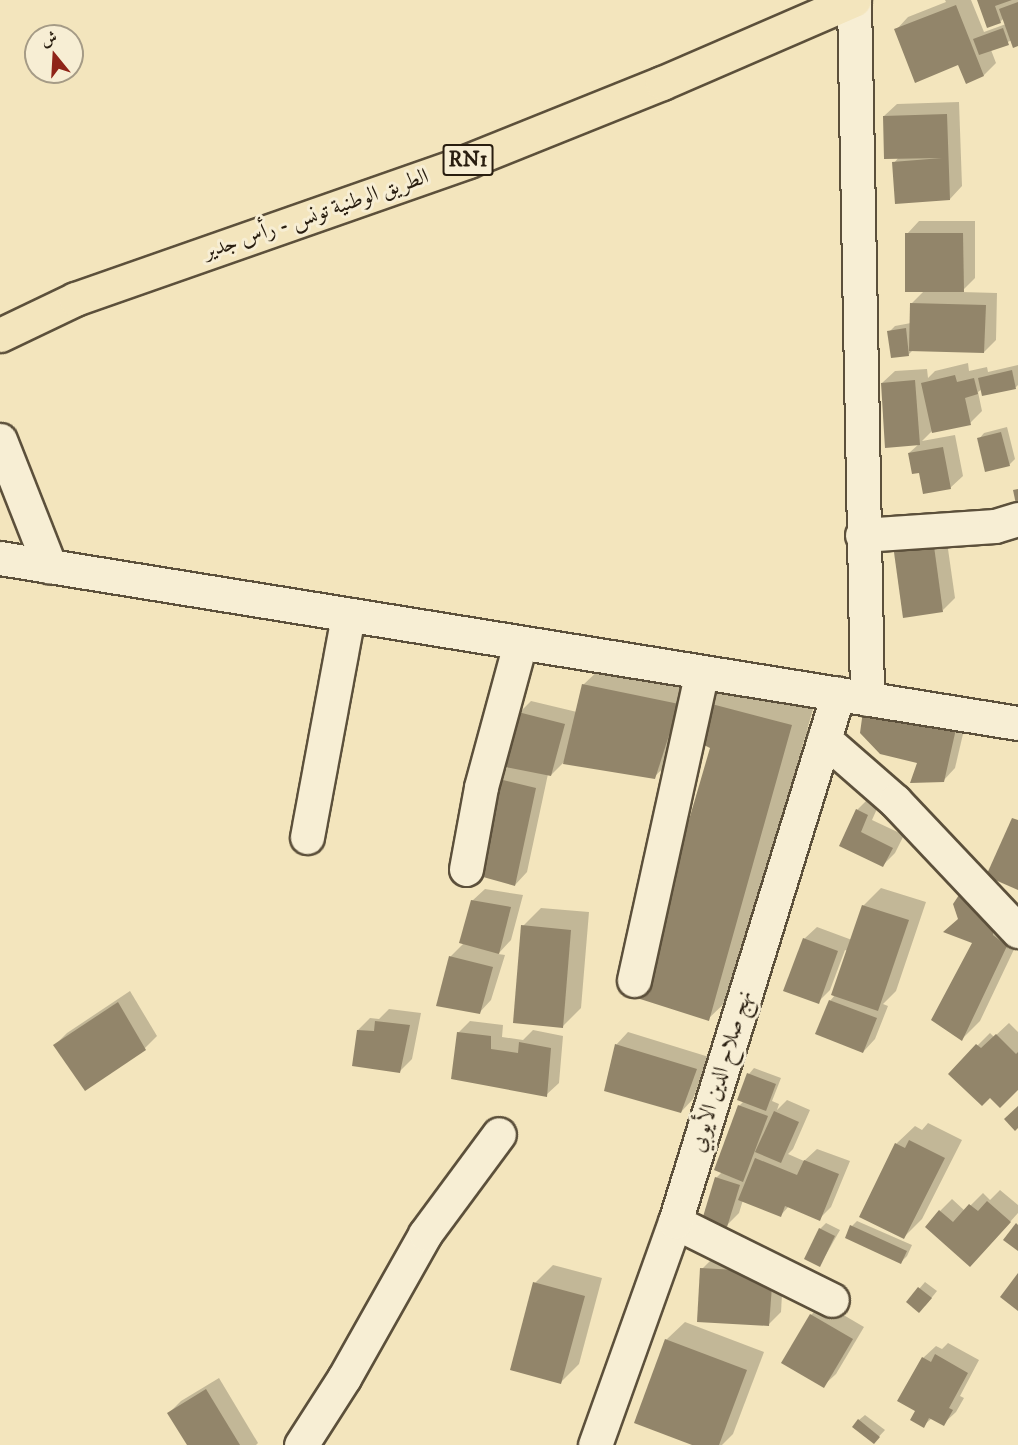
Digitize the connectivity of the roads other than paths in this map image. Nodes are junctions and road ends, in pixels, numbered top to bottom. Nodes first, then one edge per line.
1 (854, 0) edge
2 (75, 299) junction
3 (0, 316) edge
4 (0, 335) edge
5 (0, 440) edge
6 (1018, 519) edge
7 (862, 535) junction
8 (0, 558) edge
9 (50, 567) junction
10 (348, 615) junction
11 (520, 643) junction
12 (702, 672) junction
13 (852, 696) junction
14 (1018, 723) edge
15 (824, 739) junction
16 (307, 837) dead end
17 (466, 869) dead end
18 (1018, 931) edge
19 (634, 980) dead end
20 (499, 1134) dead end
21 (675, 1222) junction
22 (832, 1300) dead end
23 (301, 1445) edge
24 (595, 1445) edge

1 - 2 main road, الطريق الوطنية تونس - رأس جدير / RN1
1 - 7 street, نهج صلاح الدين الأيوبي
2 - 3 main road, الطريق الوطنية تونس - رأس جدير / RN1
2 - 4 main road, الطريق الوطنية تونس - رأس جدير / RN1
5 - 9 street
6 - 7 street
7 - 13 street, نهج صلاح الدين الأيوبي
8 - 9 street
9 - 10 street
10 - 11 street
10 - 16 street
11 - 12 street
11 - 17 street
12 - 13 street
12 - 19 street
13 - 14 street
13 - 15 street, نهج صلاح الدين الأيوبي
15 - 18 street
15 - 21 street, نهج صلاح الدين الأيوبي
20 - 23 street
21 - 22 street
21 - 24 street, نهج صلاح الدين الأيوبي

